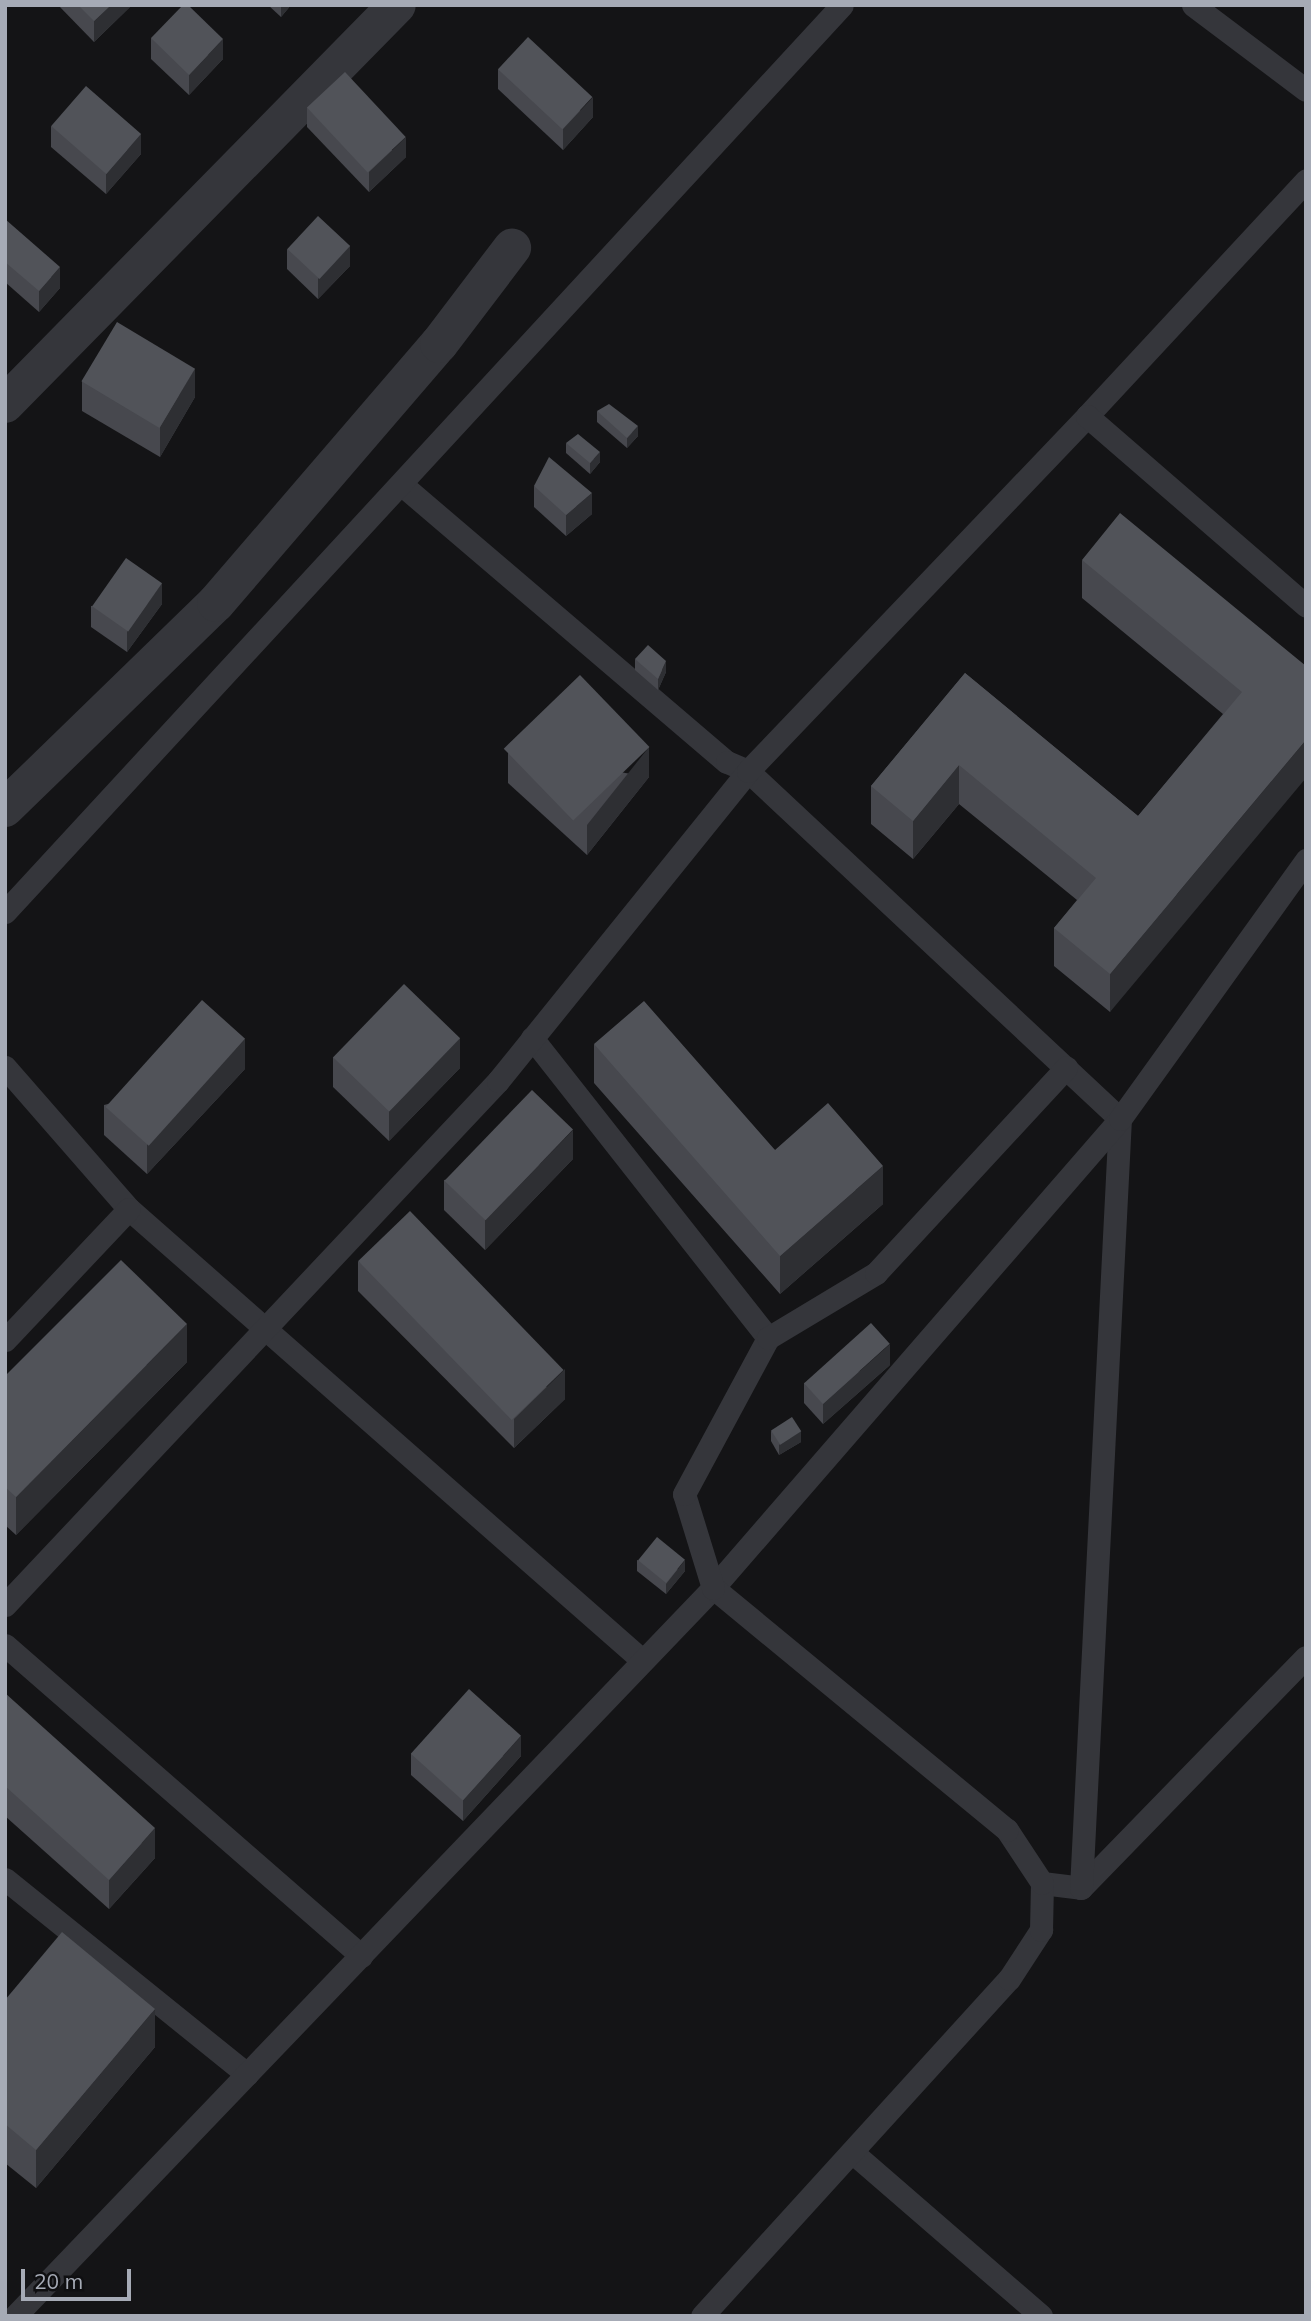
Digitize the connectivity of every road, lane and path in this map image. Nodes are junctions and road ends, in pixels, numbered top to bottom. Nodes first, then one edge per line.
1 (397, 5) edge
2 (842, 5) edge
3 (1193, 5) edge
4 (1306, 90) edge
5 (1306, 180) edge
6 (512, 248) dead end
7 (5, 404) edge
8 (1087, 416) junction
9 (401, 484) junction
10 (1306, 606) edge
11 (748, 771) junction
12 (5, 808) edge
13 (1306, 860) edge
14 (5, 912) edge
15 (533, 1038) junction
16 (5, 1067) edge
17 (1066, 1068) junction
18 (1120, 1119) junction
19 (129, 1209) junction
20 (263, 1330) junction
21 (768, 1338) junction
22 (5, 1340) edge
23 (713, 1588) junction
24 (5, 1605) edge
25 (5, 1645) edge
26 (1306, 1657) edge
27 (643, 1661) junction
28 (5, 1879) edge
29 (1042, 1883) junction
30 (1081, 1888) junction
31 (361, 1956) junction
32 (247, 2074) junction
33 (852, 2152) junction
34 (15, 2316) edge
35 (702, 2316) edge
36 (1041, 2316) edge

1 - 7 street
2 - 9 lane
3 - 4 lane
5 - 8 lane
6 - 12 street
8 - 10 lane
8 - 11 lane
9 - 11 lane
9 - 14 lane
11 - 15 lane
11 - 17 lane
13 - 18 lane
15 - 20 lane
15 - 21 lane
16 - 19 lane
17 - 18 lane
17 - 21 lane
18 - 23 lane
18 - 30 lane
19 - 20 lane
19 - 22 lane
20 - 24 lane
20 - 27 lane
21 - 23 lane
23 - 27 lane
23 - 29 lane
25 - 31 lane
26 - 30 lane
27 - 31 lane
28 - 32 lane
29 - 30 lane
29 - 33 lane
31 - 32 lane
32 - 34 lane
33 - 35 lane
33 - 36 lane

